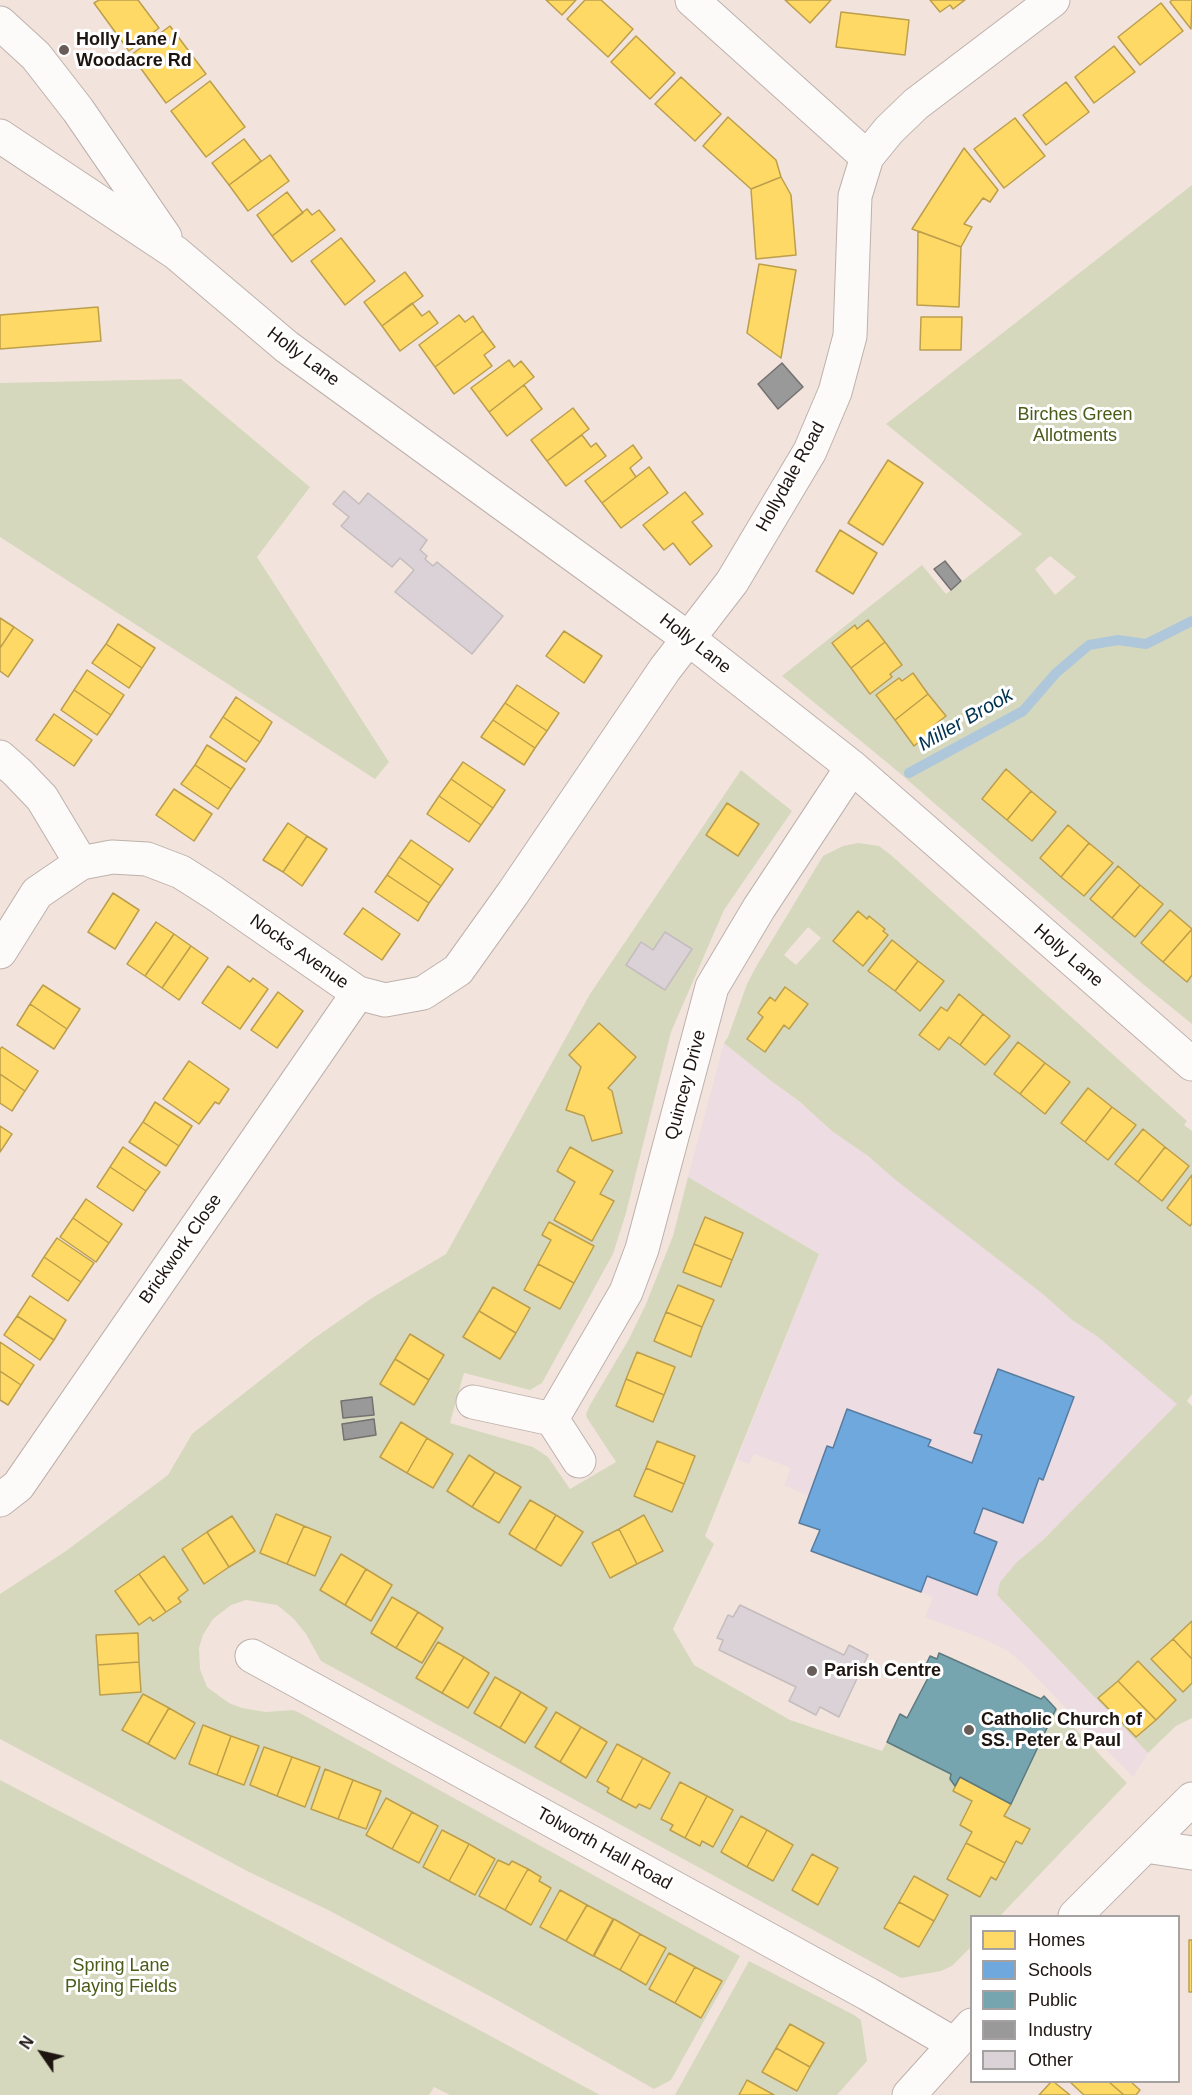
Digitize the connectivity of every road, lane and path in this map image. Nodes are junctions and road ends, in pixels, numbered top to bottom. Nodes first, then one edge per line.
1 (692, 0) edge
2 (1053, 0) edge
3 (0, 23) edge
4 (0, 136) edge
5 (867, 157) junction
6 (176, 253) junction
7 (689, 639) junction
8 (0, 757) edge
9 (852, 767) junction
10 (81, 863) junction
11 (0, 952) edge
12 (358, 993) junction
13 (1192, 1064) edge
14 (473, 1402) dead end
15 (552, 1419) junction
16 (579, 1461) dead end
17 (0, 1500) edge
18 (252, 1656) dead end
19 (1192, 1799) edge
20 (1145, 1846) junction
21 (1192, 1853) edge
22 (1077, 1915) edge
23 (963, 2035) edge
24 (909, 2095) edge

1 - 5 street
2 - 5 street, Hollydale Road
3 - 6 street, Holly Lane
4 - 6 street, Holly Lane
5 - 7 street, Hollydale Road
6 - 7 street, Holly Lane
7 - 9 street, Holly Lane
7 - 12 street, Nocks Avenue
8 - 10 street
9 - 13 street, Holly Lane
9 - 15 street, Quincey Drive
10 - 11 street, Nocks Avenue
10 - 12 street, Nocks Avenue
12 - 17 street, Brickwork Close
14 - 15 street
15 - 16 street
18 - 23 street, Tolworth Hall Road
19 - 20 street
20 - 21 street
20 - 22 street
23 - 24 street

